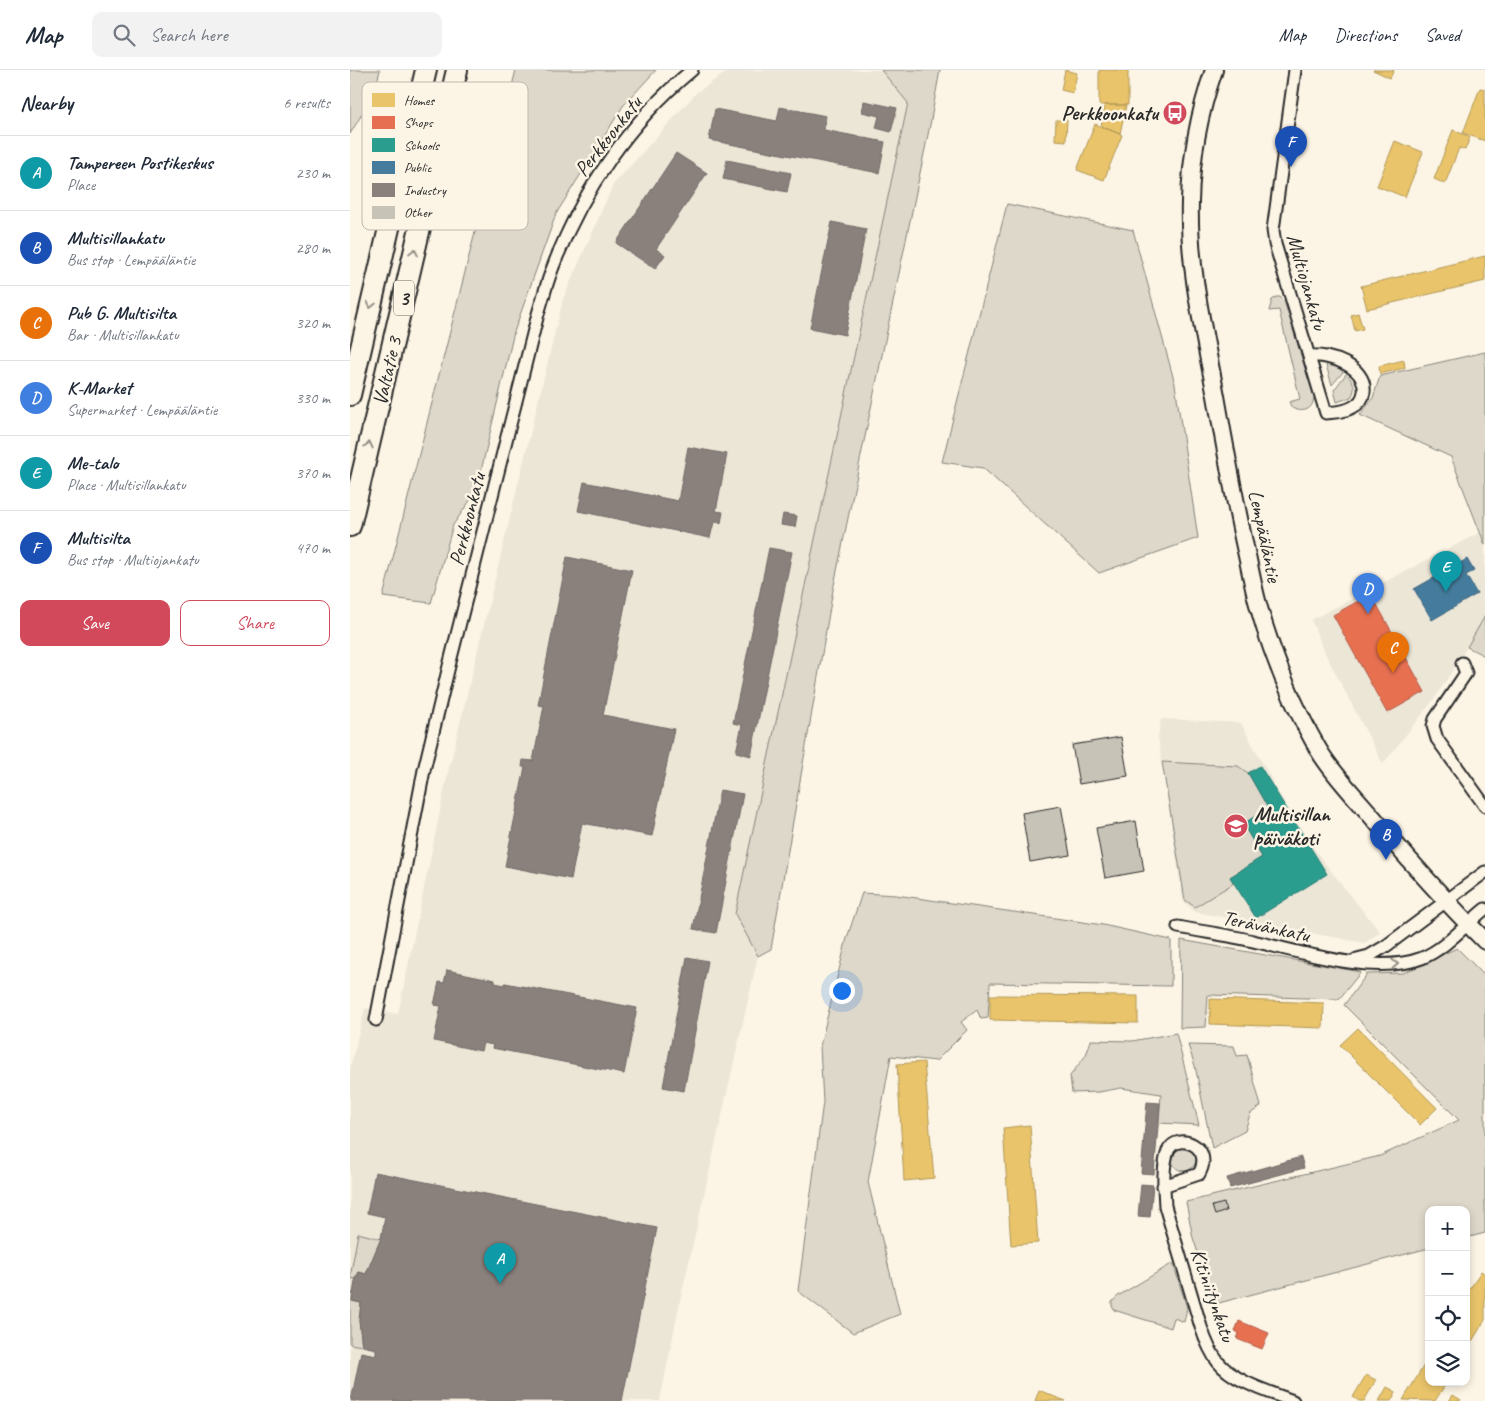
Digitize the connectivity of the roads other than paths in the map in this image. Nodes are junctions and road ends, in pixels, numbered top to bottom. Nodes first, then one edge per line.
1 (692, 70) edge
2 (1214, 70) edge
3 (1295, 70) edge
4 (389, 230) edge
5 (419, 230) edge
6 (1309, 356) junction
7 (350, 395) edge
8 (350, 526) edge
9 (1462, 663) dead end
10 (1485, 806) edge
11 (1485, 872) edge
12 (1446, 900) junction
13 (1485, 909) edge
14 (1467, 923) junction
15 (1178, 927) dead end
16 (1485, 941) edge
17 (1346, 961) junction
18 (376, 1020) dead end
19 (1163, 1186) dead end
20 (1293, 1401) edge

1 - 18 street, Perkkoonkatu
2 - 12 main road, Lempääläntie
3 - 6 street, Multiojankatu
4 -> 7 highway, Valtatie 3 / 3
8 -> 5 highway, Valtatie 3 / 3
6 - 6 street, Multiojankatu
9 - 10 street
11 - 12 street, Terävänkatu
12 - 14 main road, Lempääläntie
12 - 17 street, Terävänkatu
13 - 14 street, Terävänkatu
14 - 16 main road, Lempääläntie
17 -> 14 street, Terävänkatu
15 - 17 street, Terävänkatu
19 - 20 street, Kitiniitynkatu

